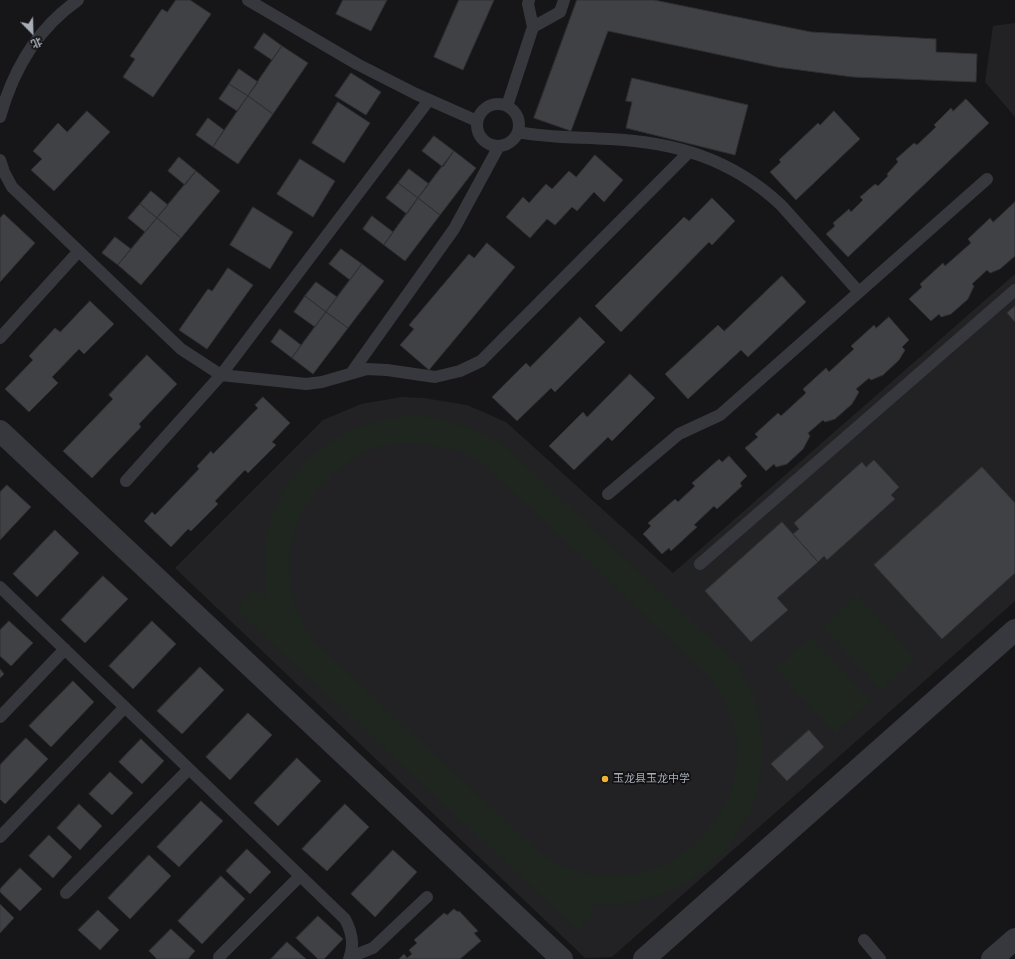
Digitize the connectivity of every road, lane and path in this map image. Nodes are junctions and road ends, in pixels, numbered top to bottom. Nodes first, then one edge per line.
1 (78, 0) edge
2 (248, 0) edge
3 (529, 0) edge
4 (564, 0) edge
5 (533, 27) junction
6 (429, 100) junction
7 (507, 106) junction
8 (0, 117) edge
9 (477, 121) junction
10 (518, 132) junction
11 (500, 146) junction
12 (689, 152) junction
13 (0, 160) edge
14 (987, 179) dead end
15 (78, 252) junction
16 (1015, 290) edge
17 (859, 292) junction
18 (0, 338) edge
19 (352, 372) junction
20 (221, 375) junction
21 (0, 431) edge
22 (126, 481) dead end
23 (608, 494) dead end
24 (700, 564) dead end
25 (0, 587) edge
26 (1015, 630) edge
27 (65, 650) junction
28 (125, 707) junction
29 (0, 717) edge
30 (189, 769) junction
31 (0, 837) edge
32 (300, 876) junction
33 (66, 893) dead end
34 (427, 897) dead end
35 (1015, 939) edge
36 (864, 940) dead end
37 (219, 957) dead end
38 (349, 958) edge
39 (562, 959) edge
40 (644, 959) edge
41 (880, 959) edge
42 (992, 959) edge

1 - 8 lane
2 - 6 lane
3 - 5 lane
4 - 5 lane
5 - 7 lane
6 - 9 lane
6 - 20 lane
7 - 9 lane
7 - 10 lane
9 - 11 lane
10 - 11 lane
10 - 12 lane
11 - 19 lane
12 - 17 lane
12 - 19 lane
13 - 15 lane
14 - 17 lane
15 - 18 lane
15 - 20 lane
16 - 24 lane
17 - 23 lane
19 - 20 lane
20 - 22 lane
21 - 39 street
25 - 27 lane
26 - 40 street
27 - 28 lane
27 - 29 lane
28 - 30 lane
28 - 31 lane
30 - 32 lane
30 - 33 lane
32 - 37 lane
32 - 38 lane
34 - 38 lane
35 - 42 street
36 - 41 lane

